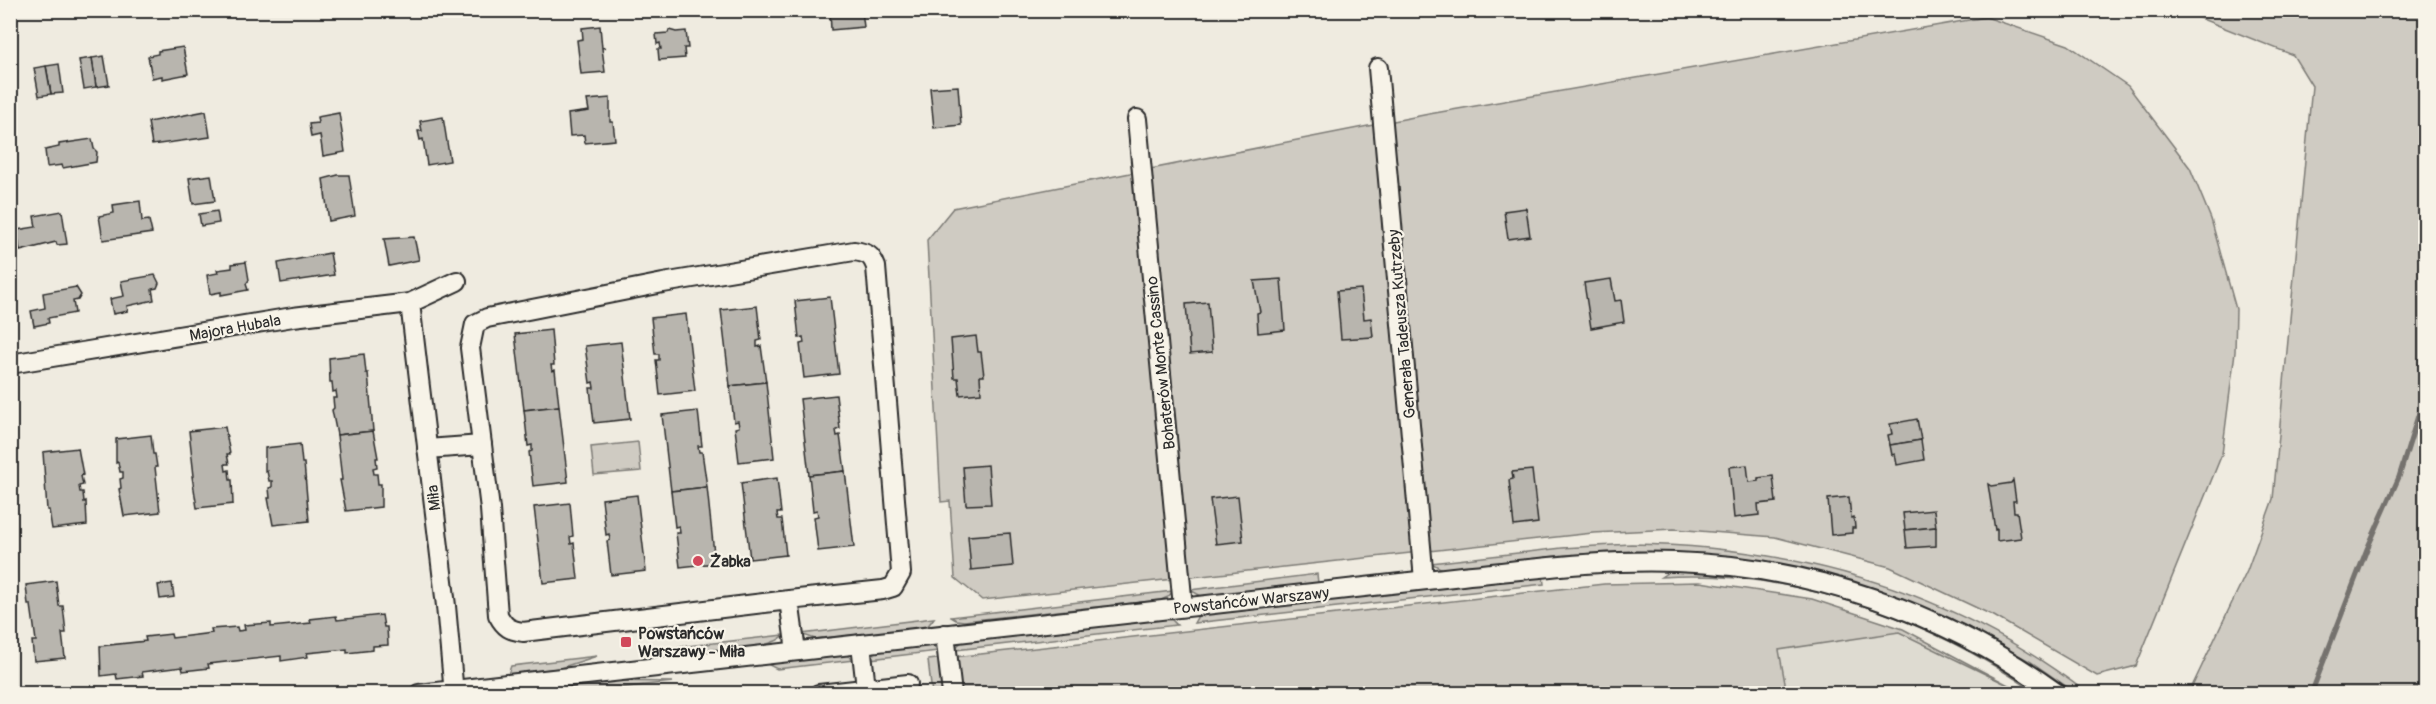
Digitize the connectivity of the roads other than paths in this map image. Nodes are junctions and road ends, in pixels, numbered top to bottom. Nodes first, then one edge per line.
1 (1378, 68) dead end
2 (1137, 119) dead end
3 (457, 281) dead end
4 (410, 303) junction
5 (10, 364) edge
6 (483, 445) junction
7 (427, 449) junction
8 (1424, 580) junction
9 (789, 600) junction
10 (1183, 608) junction
11 (945, 634) junction
12 (861, 644) junction
13 (796, 651) junction
14 (908, 684) dead end
15 (866, 688) junction
16 (454, 692) edge
17 (419, 693) edge
18 (819, 693) edge
19 (952, 693) edge
20 (2058, 693) edge

1 - 8 street, Generała Tadeusza Kutrzeby
2 - 10 street, Bohaterów Monte Cassino
3 - 4 street, Majora Hubala
4 - 5 street, Majora Hubala
4 - 7 street, Miła
6 - 7 street
6 - 9 street
6 - 9 street
7 - 16 street, Miła
8 - 10 street, Powstańców Warszawy
8 - 20 street, Powstańców Warszawy
9 - 13 street
10 - 11 street, Powstańców Warszawy
11 - 12 street, Powstańców Warszawy
11 - 19 street
12 - 13 street, Powstańców Warszawy
12 - 15 street
13 - 16 street, Powstańców Warszawy
14 - 15 street
15 - 18 street
16 - 17 street, Powstańców Warszawy

